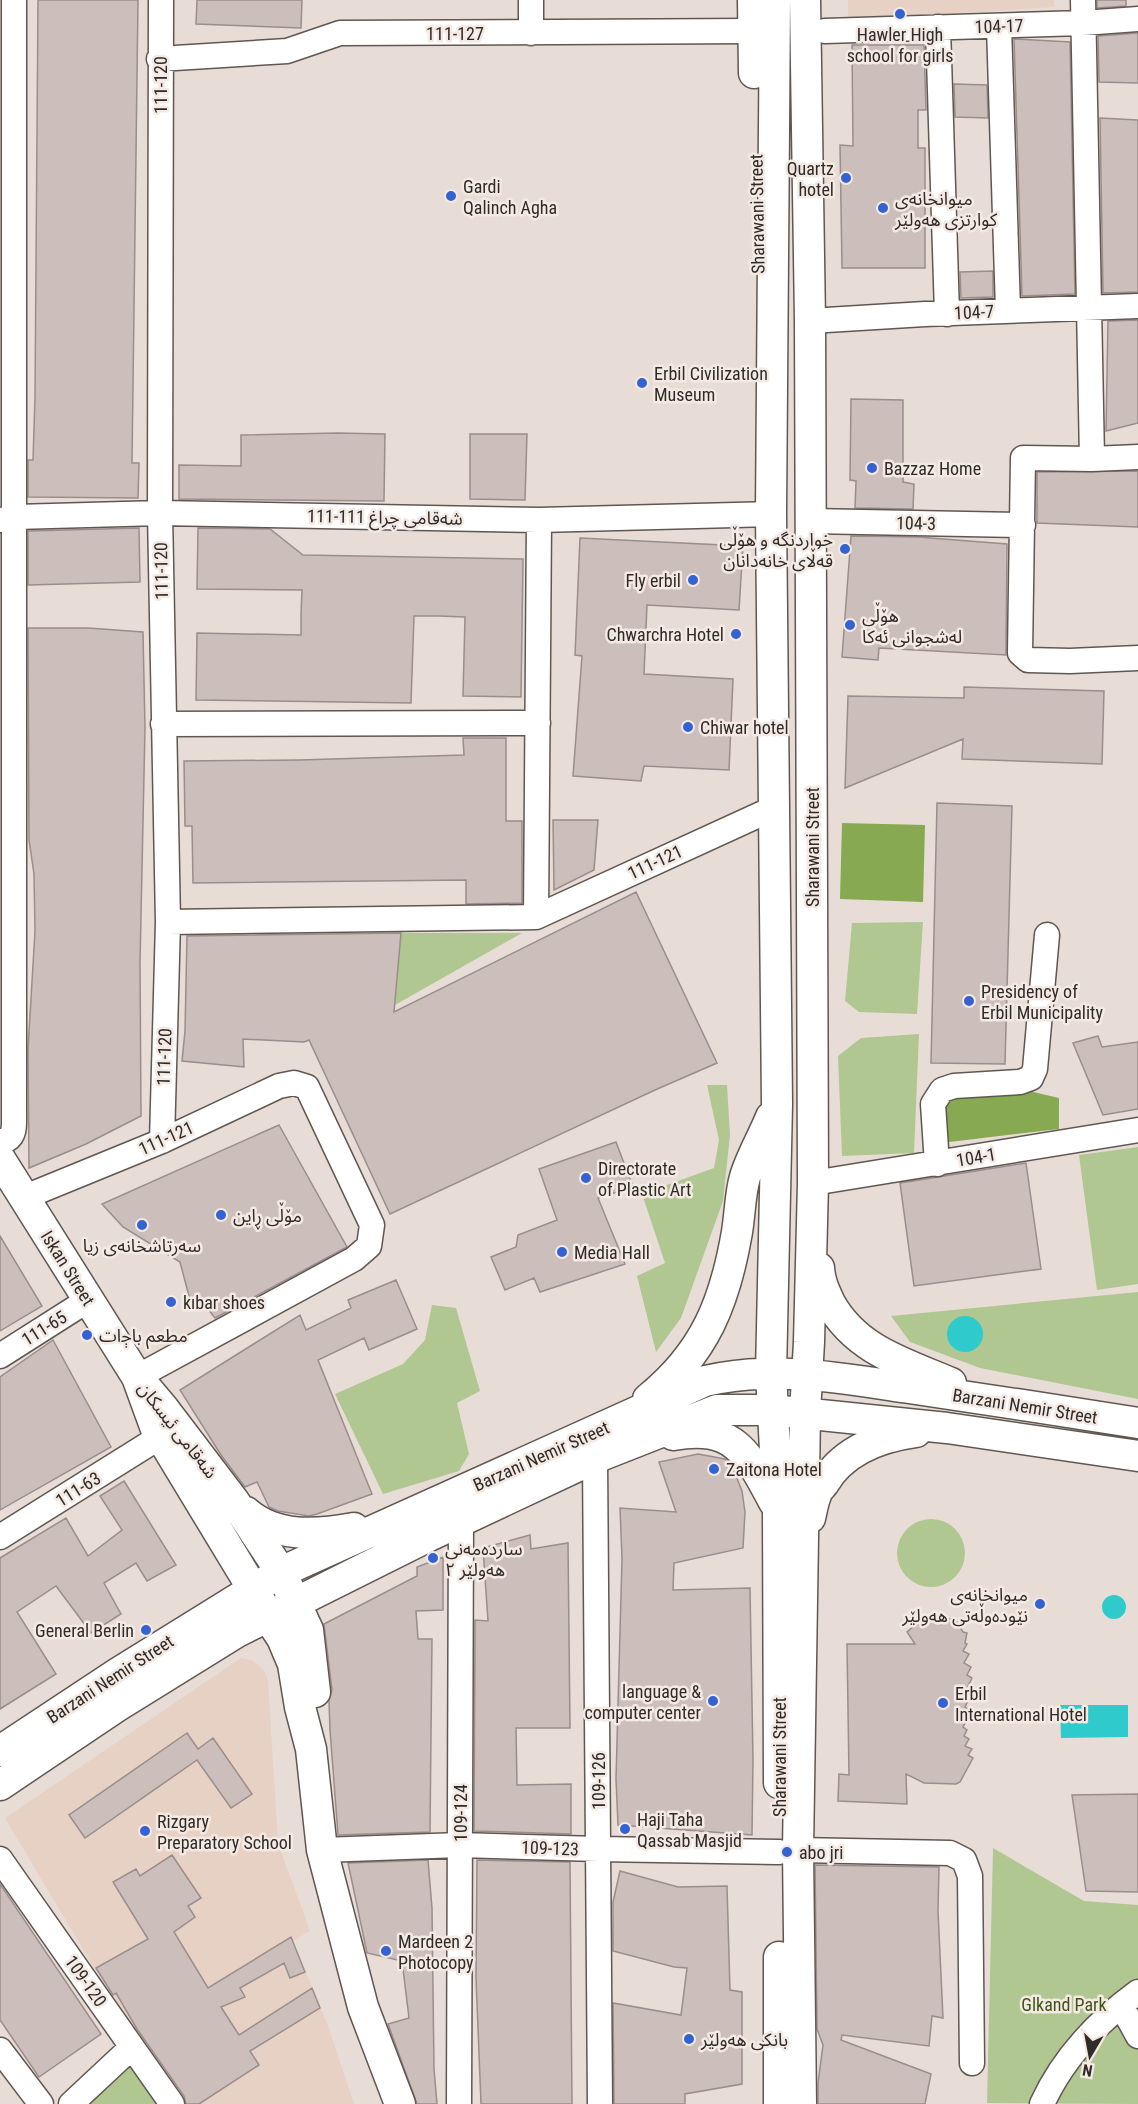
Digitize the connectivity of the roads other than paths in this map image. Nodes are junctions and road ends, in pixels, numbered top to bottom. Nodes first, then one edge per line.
1 (14, 0) edge
2 (161, 0) edge
3 (531, 0) edge
4 (753, 0) edge
5 (775, 0) edge
6 (805, 0) edge
7 (825, 0) edge
8 (1083, 12) edge
9 (1138, 20) edge
10 (999, 26) junction
11 (938, 27) junction
12 (754, 31) junction
13 (825, 31) junction
14 (531, 33) junction
15 (7, 56) edge
16 (159, 59) junction
17 (7, 201) edge
18 (1138, 306) edge
19 (1089, 308) junction
20 (1008, 310) junction
21 (946, 314) junction
22 (810, 321) junction
23 (7, 355) edge
24 (773, 427) junction
25 (1138, 457) edge
26 (1092, 459) junction
27 (160, 513) junction
28 (771, 514) junction
29 (7, 518) edge
30 (540, 520) junction
31 (810, 521) junction
32 (1023, 525) junction
33 (7, 632) edge
34 (1138, 658) edge
35 (538, 723) junction
36 (163, 724) junction
37 (774, 808) junction
38 (536, 917) junction
39 (168, 922) junction
40 (1047, 935) dead end
41 (777, 1104) junction
42 (1138, 1130) edge
43 (0, 1141) edge
44 (162, 1142) junction
45 (937, 1164) junction
46 (3, 1170) edge
47 (813, 1194) junction
48 (24, 1197) junction
49 (88, 1300) junction
50 (0, 1356) edge
51 (771, 1373) junction
52 (806, 1373) junction
53 (137, 1377) junction
54 (989, 1399) junction
55 (772, 1410) junction
56 (805, 1413) junction
57 (1138, 1424) edge
58 (947, 1428) junction
59 (630, 1430) junction
60 (155, 1440) dead end
61 (1138, 1456) edge
62 (595, 1458) junction
63 (234, 1501) junction
64 (778, 1509) junction
65 (205, 1512) junction
66 (395, 1520) junction
67 (461, 1521) junction
68 (0, 1537) edge
69 (803, 1550) junction
70 (281, 1572) junction
71 (336, 1583) junction
72 (260, 1601) junction
73 (295, 1602) junction
74 (191, 1627) junction
75 (311, 1656) junction
76 (185, 1664) junction
77 (296, 1683) junction
78 (311, 1749) junction
79 (0, 1751) edge
80 (0, 1785) edge
81 (460, 1845) junction
82 (322, 1850) junction
83 (598, 1850) junction
84 (788, 1851) junction
85 (0, 1858) edge
86 (1129, 1999) edge
87 (1138, 2036) edge
88 (132, 2047) junction
89 (0, 2050) edge
90 (972, 2063) dead end
91 (41, 2104) edge
92 (71, 2104) edge
93 (172, 2104) edge
94 (400, 2104) edge
95 (459, 2104) edge
96 (600, 2104) edge
97 (779, 2104) edge
98 (801, 2104) edge
99 (1042, 2104) edge

1 - 15 street
2 - 16 street, 111-120
3 - 14 street
4 - 12 main road, Sharawani Street
5 - 24 main road, Sharawani Street
6 - 22 main road, Sharawani Street
7 - 13 main road, Sharawani Street
8 - 9 street, 104-17
8 - 10 street, 104-17
8 - 19 street
10 - 11 street, 104-17
10 - 20 street
11 - 13 street, 104-17
11 - 21 street
12 - 14 street, 111-127
12 - 24 main road, Sharawani Street
13 - 22 main road, Sharawani Street
14 - 16 street, 111-127
15 - 17 street
16 - 27 street, 111-120
17 - 23 street
18 - 19 street, 104-7
19 - 20 street, 104-7
19 - 26 street
20 - 21 street, 104-7
21 - 22 street, 104-7
22 - 31 main road, Sharawani Street
23 - 29 street
24 - 28 main road, Sharawani Street
25 - 26 street
26 - 32 street
27 - 29 street, شەقامی چراغ 111-111
27 - 30 street, شەقامی چراغ 111-111
27 - 36 street, 111-120
28 - 30 street, شەقامی چراغ 111-111
28 - 37 main road, Sharawani Street
29 - 33 street
30 - 35 street
31 - 32 street, 104-3
31 - 47 main road, Sharawani Street
32 - 34 street
33 - 43 street
35 - 36 street
35 - 38 street
36 - 39 street, 111-120
37 - 38 street, 111-121
37 - 41 main road, Sharawani Street
38 - 39 street
39 - 44 street, 111-120
40 - 45 street
41 - 51 main road, Sharawani Street
41 - 59 main road
42 - 45 street, 104-1
44 - 48 street, 111-121
44 - 53 street, 111-121
45 - 47 street, 104-1
46 - 48 main road, Iskan Street
47 - 52 main road, Sharawani Street
47 - 54 main road
48 - 49 main road, Iskan Street
49 - 50 street, 111-65
49 - 53 main road, Iskan Street
51 - 52 main road, Barzani Nemir Street
51 - 55 main road, Sharawani Street
51 - 59 main road, Barzani Nemir Street
52 - 54 main road, Barzani Nemir Street
52 - 56 main road, Sharawani Street
53 - 63 main road, شەقامی ئیسکان
53 - 65 main road, شەقامی ئیسکان
54 - 57 main road, Barzani Nemir Street
55 - 56 main road, Barzani Nemir Street
55 - 59 main road, Barzani Nemir Street
55 - 64 main road, Sharawani Street
56 - 58 main road, Barzani Nemir Street
56 - 69 main road, Sharawani Street
58 - 61 main road, Barzani Nemir Street
58 - 69 main road
59 - 62 main road, Barzani Nemir Street
59 - 64 main road
59 - 66 main road, Barzani Nemir Street
60 - 68 street, 111-63
62 - 67 main road, Barzani Nemir Street
62 - 83 street, 109-126
63 - 66 main road
63 - 70 main road, شەقامی ئیسکان
64 - 84 main road, Sharawani Street
65 - 72 main road, شەقامی ئیسکان
65 - 74 main road
66 - 70 main road, Barzani Nemir Street
67 - 71 main road, Barzani Nemir Street
67 - 81 street, 109-124
69 - 84 main road, Sharawani Street
70 - 72 main road, Barzani Nemir Street
70 - 73 main road, شەقامی ئیسکان
71 - 73 main road, Barzani Nemir Street
71 - 75 main road
72 - 73 main road, Barzani Nemir Street
72 - 74 main road, Barzani Nemir Street
72 - 76 main road, Barzani Nemir Street
72 - 77 main road, شەقامی ئیسکان
73 - 75 main road, شەقامی ئیسکان
74 - 79 main road, Barzani Nemir Street
75 - 78 main road
76 - 77 main road
76 - 80 main road, Barzani Nemir Street
77 - 78 main road, شەقامی ئیسکان
78 - 82 main road
81 - 82 street, 109-123
81 - 83 street, 109-123
81 - 95 street, 109-124
82 - 94 main road
83 - 84 street, 109-123
83 - 96 street, 109-126
84 - 90 street, 109-123
84 - 97 main road, Sharawani Street
84 - 98 main road, Sharawani Street
85 - 88 street, 109-120
86 - 87 street
86 - 99 street
88 - 92 street
88 - 93 street, 109-120
89 - 91 street

